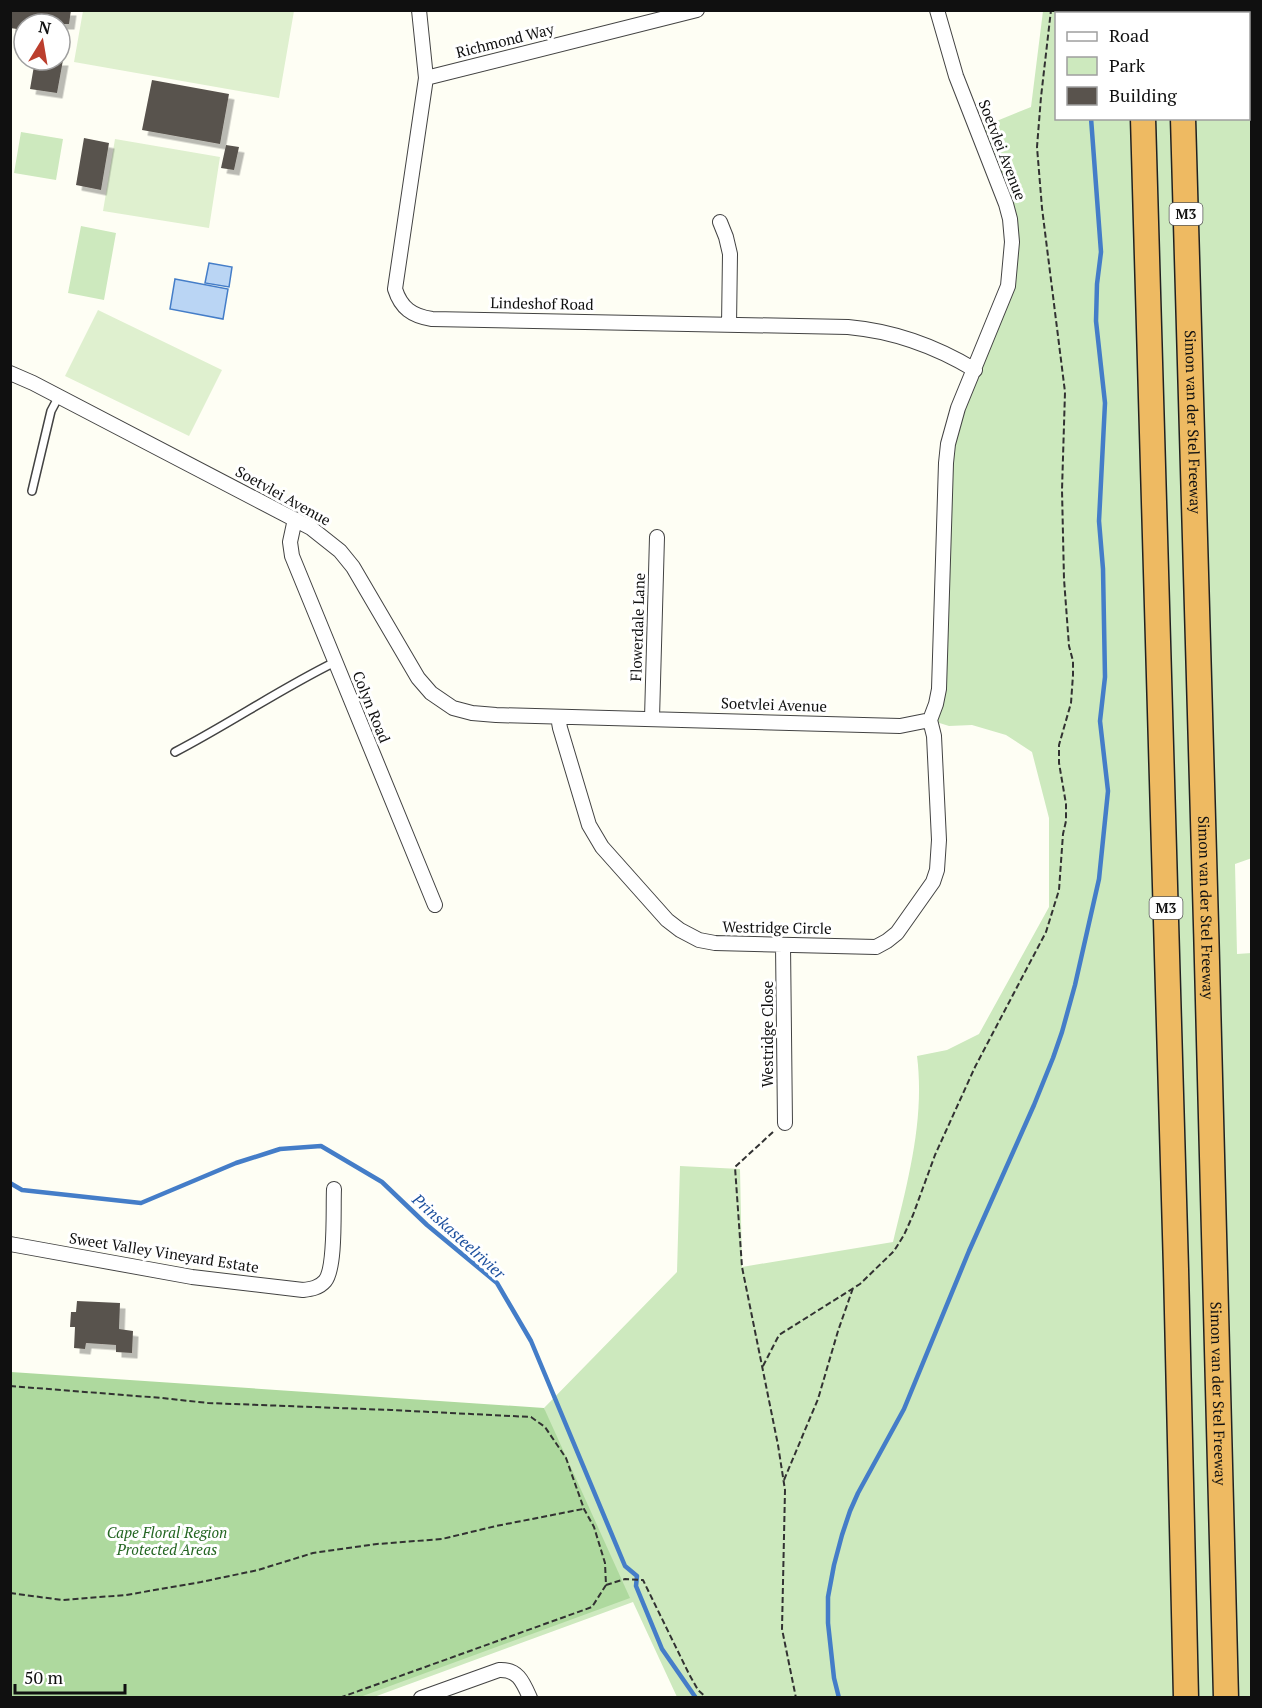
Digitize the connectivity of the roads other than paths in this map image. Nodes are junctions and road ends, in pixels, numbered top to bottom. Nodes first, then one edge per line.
1 (419, 10) edge
2 (697, 10) edge
3 (937, 10) edge
4 (426, 78) junction
5 (1143, 120) edge
6 (1182, 120) edge
7 (720, 222) dead end
8 (729, 325) junction
9 (975, 369) junction
10 (10, 373) edge
11 (59, 396) junction
12 (32, 490) dead end
13 (295, 519) junction
14 (657, 537) dead end
15 (335, 662) junction
16 (558, 717) junction
17 (652, 718) junction
18 (930, 720) junction
19 (175, 752) dead end
20 (435, 905) dead end
21 (783, 945) junction
22 (785, 1123) road end
23 (334, 1189) dead end
24 (10, 1244) edge
25 (421, 1698) edge
26 (530, 1698) edge
27 (1186, 1698) edge
28 (1226, 1698) edge

1 - 4 street, Lindeshof Road
2 - 4 street, Richmond Way
3 - 9 street, Soetvlei Avenue
4 - 8 street, Lindeshof Road
5 - 27 highway, M3
6 - 28 highway, Simon van der Stel Freeway / M3
7 - 8 street
8 - 9 street, Lindeshof Road
9 - 18 street, Soetvlei Avenue
10 - 11 street, Soetvlei Avenue
11 - 12 lane
11 - 13 street, Soetvlei Avenue
13 - 15 street, Colyn Road
13 - 16 street, Soetvlei Avenue
14 - 17 street, Flowerdale Lane
15 - 19 lane
15 - 20 street, Colyn Road
16 - 17 street, Soetvlei Avenue
16 - 21 street, Westridge Circle
17 - 18 street, Soetvlei Avenue
18 - 21 street, Westridge Circle
21 - 22 street, Westridge Close
23 - 24 street, Sweet Valley Vineyard Estate
25 - 26 street

